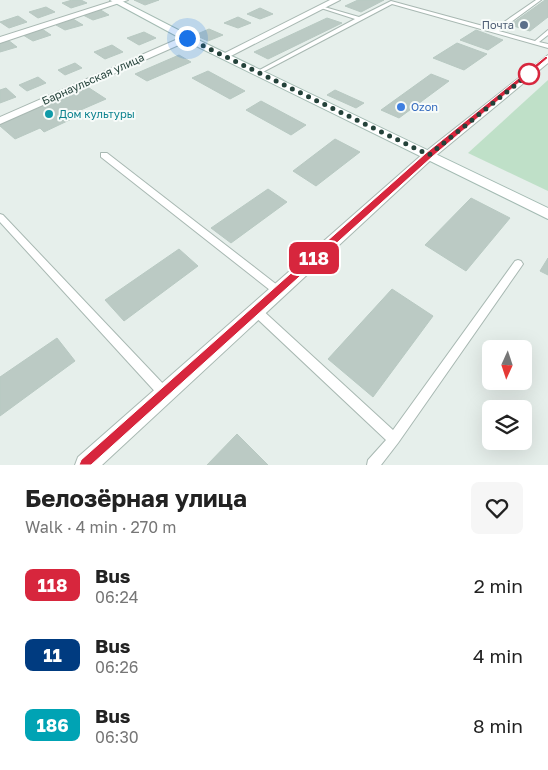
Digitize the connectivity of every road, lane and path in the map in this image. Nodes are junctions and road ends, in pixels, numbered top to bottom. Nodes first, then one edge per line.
1 (336, 0) edge
2 (539, 0) edge
3 (119, 1) edge
4 (394, 1) edge
5 (323, 6) junction
6 (359, 19) junction
7 (495, 31) junction
8 (548, 32) edge
9 (187, 38) junction
10 (0, 40) edge
11 (536, 42) junction
12 (548, 46) edge
13 (224, 56) junction
14 (548, 58) edge
15 (258, 73) junction
16 (0, 121) edge
17 (104, 155) dead end
18 (429, 155) junction
19 (548, 214) edge
20 (0, 217) edge
21 (518, 264) dead end
22 (278, 291) junction
23 (255, 310) junction
24 (164, 393) junction
25 (394, 439) junction
26 (86, 465) edge
27 (373, 465) edge

1 - 5 street
2 - 7 lane
3 - 9 street
3 - 10 street
4 - 6 lane
4 - 7 lane
5 - 6 lane
5 - 13 street
6 - 15 lane
7 - 11 lane
8 - 11 lane
9 - 13 street
9 - 16 street, Барнаульская улица
11 - 12 lane
13 - 15 street
14 - 18 street
15 - 18 street
17 - 22 lane
18 - 19 street
18 - 22 street
20 - 24 lane
21 - 25 lane
22 - 23 street
23 - 24 street
23 - 25 lane
24 - 26 street
25 - 27 lane

